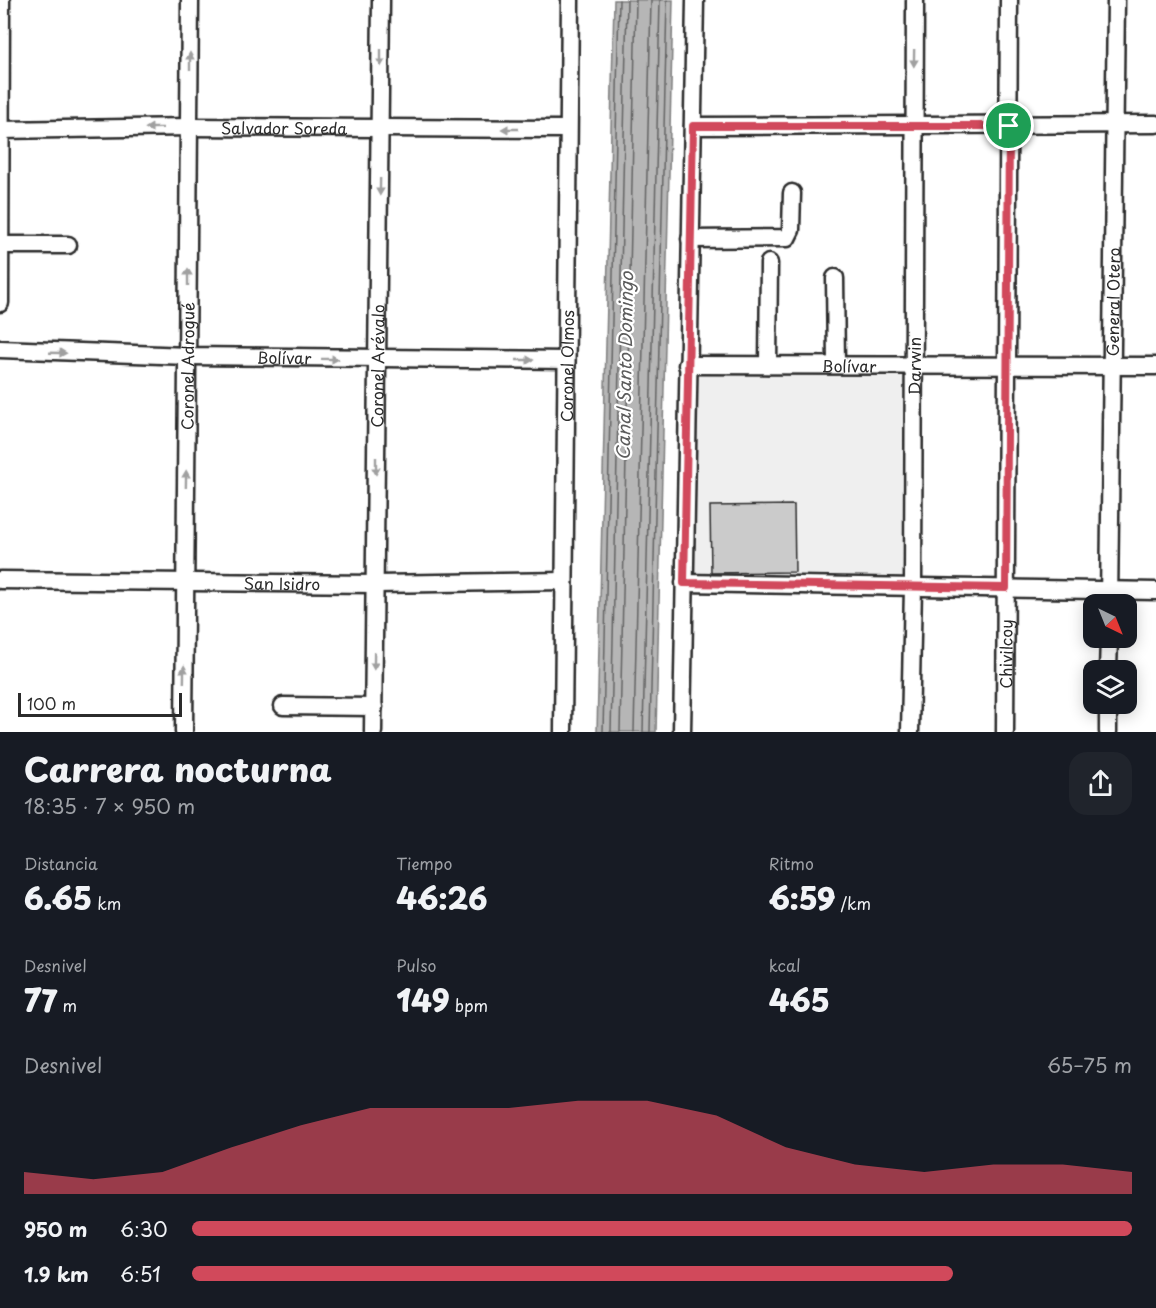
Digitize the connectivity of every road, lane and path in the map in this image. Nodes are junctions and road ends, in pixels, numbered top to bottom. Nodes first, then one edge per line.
1 (2, 0) edge
2 (190, 0) edge
3 (381, 0) edge
4 (570, 0) edge
5 (694, 0) edge
6 (915, 0) edge
7 (1010, 0) edge
8 (1116, 0) edge
9 (1156, 124) edge
10 (1114, 125) junction
11 (693, 126) junction
12 (1009, 126) junction
13 (190, 127) junction
14 (913, 127) junction
15 (381, 129) junction
16 (568, 129) junction
17 (1, 130) edge
18 (792, 193) dead end
19 (690, 239) junction
20 (1, 245) edge
21 (68, 245) dead end
22 (769, 263) dead end
23 (835, 278) dead end
24 (0, 303) edge
25 (0, 349) edge
26 (188, 356) junction
27 (376, 360) junction
28 (566, 360) junction
29 (836, 364) junction
30 (687, 365) junction
31 (768, 365) junction
32 (912, 365) junction
33 (1008, 365) junction
34 (1111, 366) junction
35 (1156, 366) edge
36 (0, 580) edge
37 (185, 580) junction
38 (564, 581) junction
39 (684, 583) junction
40 (376, 584) junction
41 (913, 587) junction
42 (1006, 588) junction
43 (1156, 591) edge
44 (1109, 594) edge
45 (1136, 594) edge
46 (1083, 595) edge
47 (283, 706) dead end
48 (374, 706) junction
49 (1108, 714) edge
50 (184, 732) edge
51 (373, 732) edge
52 (563, 732) edge
53 (682, 732) edge
54 (910, 732) edge
55 (1005, 732) edge
56 (1108, 732) edge

1 - 17 street
13 -> 2 street, Coronel Adrogué
3 -> 15 street, Coronel Arévalo
4 - 16 street, Coronel Olmos
5 - 11 street
6 -> 14 street, Darwin
7 - 12 street, Chivilcoy
8 - 10 street, General Otero
9 - 10 street
10 - 12 street
10 - 34 street, General Otero
11 - 14 street
11 - 19 street
12 - 14 street
12 - 33 street, Chivilcoy
13 - 15 street, Salvador Soreda
13 -> 17 street, Salvador Soreda
26 -> 13 street, Coronel Adrogué
14 - 32 street, Darwin
16 -> 15 street, Salvador Soreda
15 -> 27 street, Coronel Arévalo
16 - 28 street, Coronel Olmos
17 - 20 street
18 - 19 street
19 - 30 street
20 - 21 street
20 - 24 street
22 - 31 street
23 - 29 street
25 -> 26 street, Bolívar
26 -> 27 street, Bolívar
37 -> 26 street, Coronel Adrogué
27 -> 28 street, Bolívar
27 -> 40 street, Coronel Arévalo
28 - 38 street, Coronel Olmos
29 - 31 street, Bolívar
29 - 32 street, Bolívar
30 - 31 street, Bolívar
30 - 39 street
32 - 33 street, Bolívar
32 - 41 street, Darwin
33 - 34 street, Bolívar
33 - 42 street, Chivilcoy
34 - 35 street, Bolívar
34 - 44 street, General Otero
36 - 37 street, San Isidro
37 - 40 street, San Isidro
50 -> 37 street, Coronel Adrogué
38 - 40 street, San Isidro
38 - 52 street, Coronel Olmos
39 - 41 street
39 - 53 street
40 -> 48 street, Coronel Arévalo
41 - 42 street
41 - 54 street, Darwin
42 - 46 street
42 - 55 street, Chivilcoy
43 - 45 street
47 - 48 street
48 - 51 street, Coronel Arévalo
49 - 56 street

